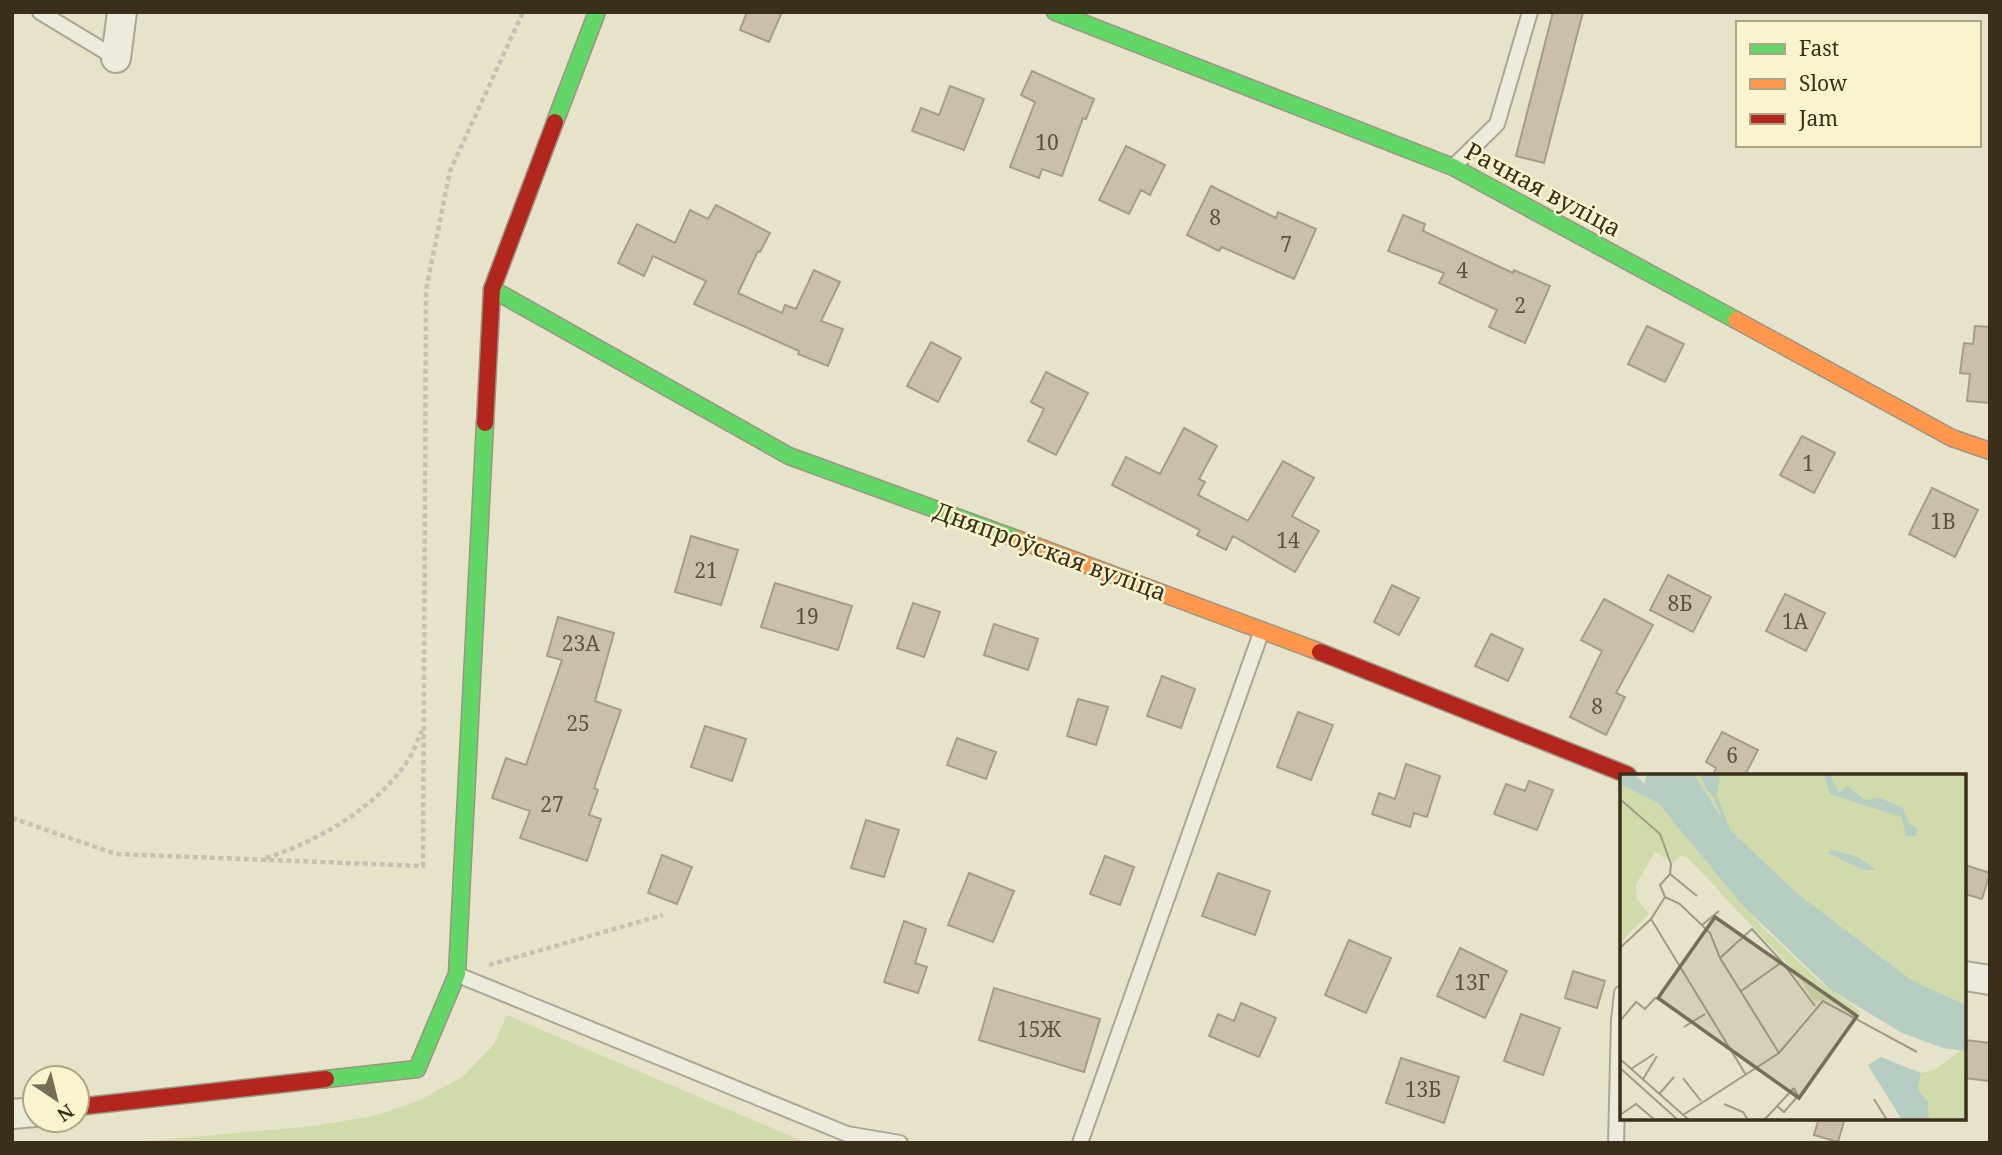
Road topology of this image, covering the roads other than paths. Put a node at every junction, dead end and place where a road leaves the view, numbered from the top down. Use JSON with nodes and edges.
{"nodes":[{"id":1,"x":40,"y":12,"type":"edge"},
{"id":2,"x":122,"y":12,"type":"edge"},
{"id":3,"x":597,"y":12,"type":"edge"},
{"id":4,"x":1055,"y":12,"type":"edge"},
{"id":5,"x":1530,"y":12,"type":"edge"},
{"id":6,"x":116,"y":58,"type":"joint"},
{"id":7,"x":1453,"y":167,"type":"junction"},
{"id":8,"x":492,"y":289,"type":"junction"},
{"id":9,"x":1990,"y":451,"type":"edge"},
{"id":10,"x":1262,"y":629,"type":"junction"},
{"id":11,"x":1625,"y":774,"type":"edge"},
{"id":12,"x":457,"y":974,"type":"junction"},
{"id":13,"x":1967,"y":976,"type":"edge"},
{"id":14,"x":1990,"y":980,"type":"edge"},
{"id":15,"x":1620,"y":1011,"type":"edge"},
{"id":16,"x":91,"y":1105,"type":"edge"},
{"id":17,"x":900,"y":1143,"type":"edge"},
{"id":18,"x":1080,"y":1143,"type":"edge"},
{"id":19,"x":1616,"y":1143,"type":"edge"}],
"edges":[{"from":1,"to":6,"type":"lane"},
{"from":2,"to":6,"type":"street"},
{"from":3,"to":8,"type":"street"},
{"from":4,"to":7,"type":"street","name":"Рачная вуліца"},
{"from":5,"to":7,"type":"lane"},
{"from":7,"to":9,"type":"street","name":"Рачная вуліца"},
{"from":8,"to":10,"type":"street","name":"Дняпроўская вуліца"},
{"from":8,"to":12,"type":"street"},
{"from":10,"to":11,"type":"street","name":"Дняпроўская вуліца"},
{"from":10,"to":18,"type":"lane"},
{"from":12,"to":16,"type":"street"},
{"from":12,"to":17,"type":"lane"},
{"from":13,"to":14,"type":"street"},
{"from":15,"to":19,"type":"lane"}]}
